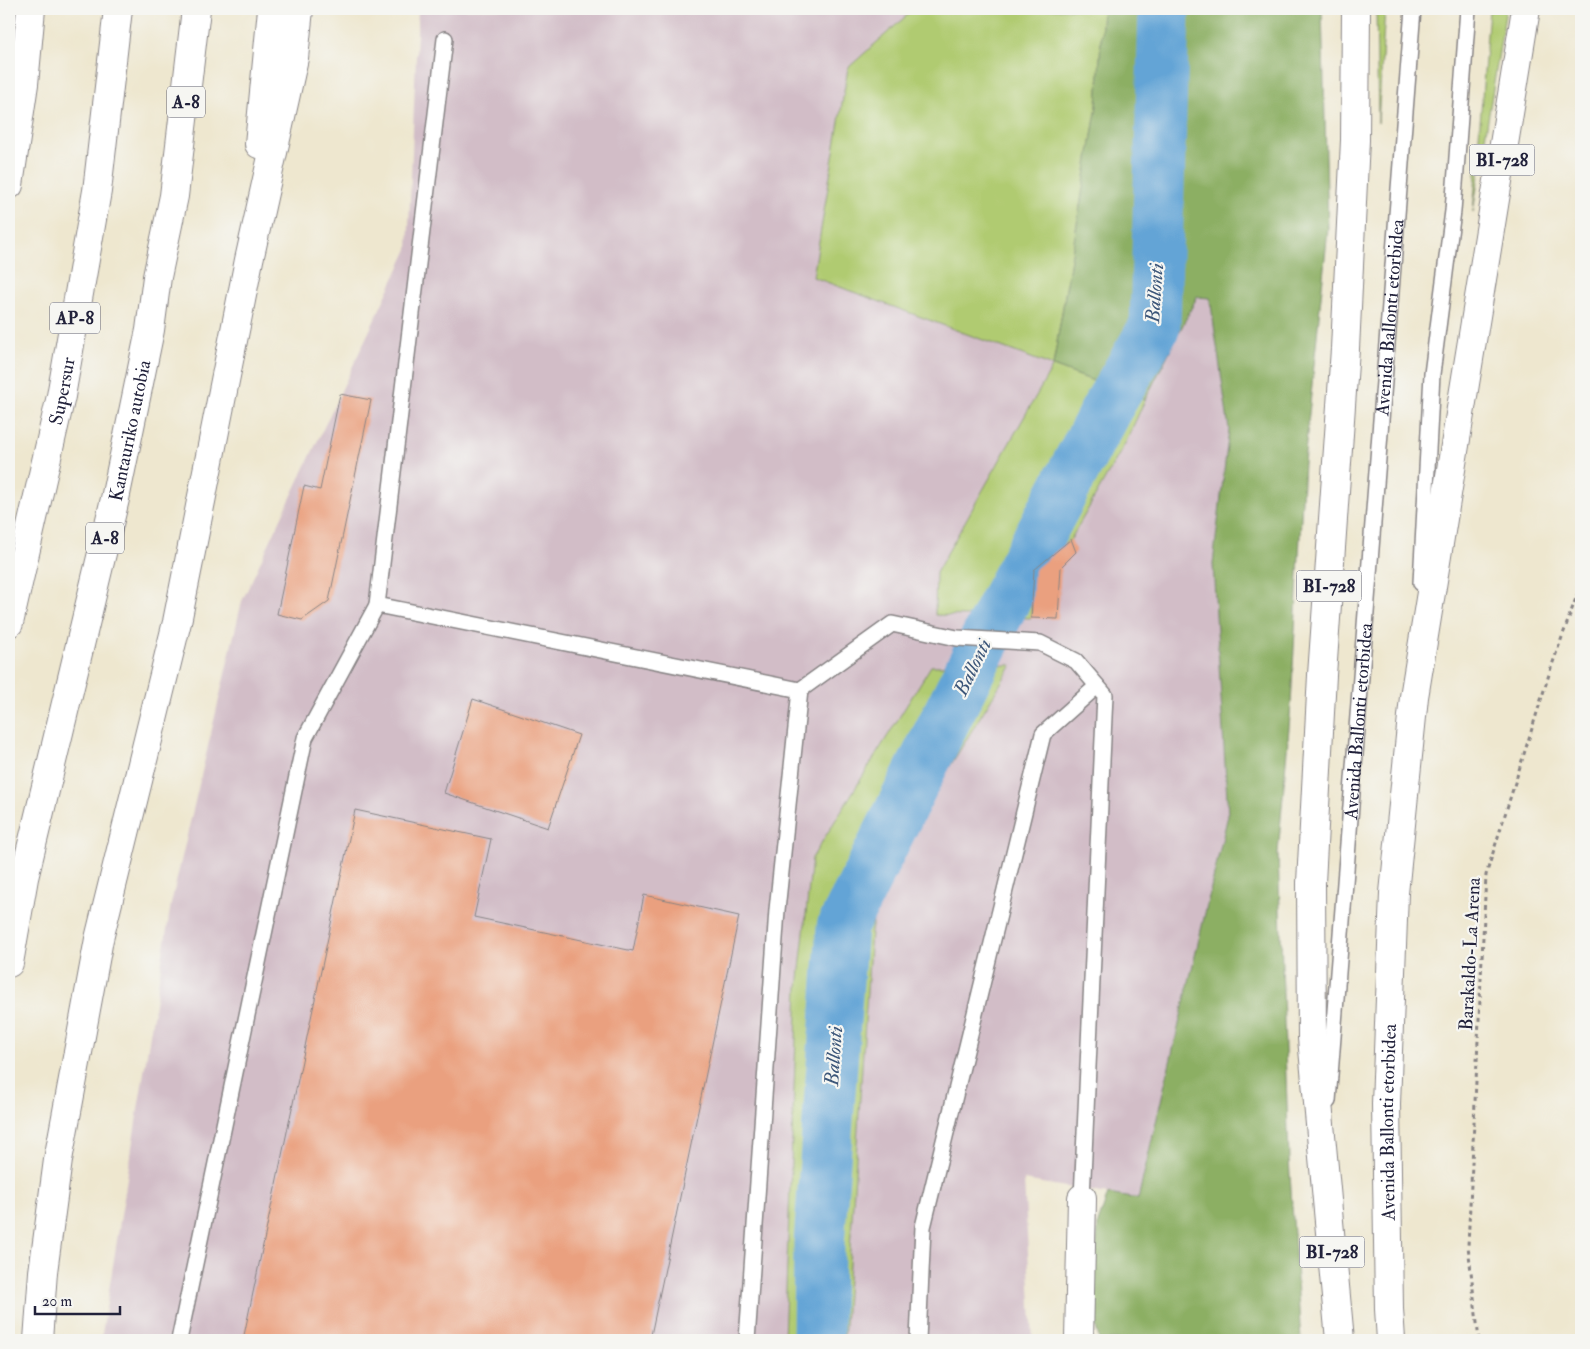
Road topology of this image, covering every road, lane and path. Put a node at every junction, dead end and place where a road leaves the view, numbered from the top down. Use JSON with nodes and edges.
{"nodes":[{"id":1,"x":31,"y":9,"type":"edge"},
{"id":2,"x":118,"y":9,"type":"edge"},
{"id":3,"x":196,"y":9,"type":"edge"},
{"id":4,"x":272,"y":9,"type":"edge"},
{"id":5,"x":299,"y":9,"type":"edge"},
{"id":6,"x":1356,"y":9,"type":"edge"},
{"id":7,"x":1414,"y":9,"type":"edge"},
{"id":8,"x":1468,"y":9,"type":"edge"},
{"id":9,"x":1526,"y":9,"type":"edge"},
{"id":10,"x":445,"y":39,"type":"dead end"},
{"id":11,"x":9,"y":185,"type":"edge"},
{"id":12,"x":248,"y":260,"type":"junction"},
{"id":13,"x":1581,"y":584,"type":"edge"},
{"id":14,"x":377,"y":604,"type":"junction"},
{"id":15,"x":9,"y":624,"type":"edge"},
{"id":16,"x":1098,"y":686,"type":"junction"},
{"id":17,"x":800,"y":690,"type":"junction"},
{"id":18,"x":1414,"y":697,"type":"junction"},
{"id":19,"x":9,"y":963,"type":"edge"},
{"id":20,"x":1323,"y":1164,"type":"junction"},
{"id":21,"x":1082,"y":1198,"type":"joint"},
{"id":22,"x":38,"y":1340,"type":"edge"},
{"id":23,"x":179,"y":1340,"type":"edge"},
{"id":24,"x":747,"y":1340,"type":"edge"},
{"id":25,"x":918,"y":1340,"type":"edge"},
{"id":26,"x":1079,"y":1340,"type":"edge"},
{"id":27,"x":1340,"y":1340,"type":"edge"},
{"id":28,"x":1392,"y":1340,"type":"edge"},
{"id":29,"x":1479,"y":1340,"type":"edge"}],
"edges":[{"from":1,"to":11,"type":"main road"},
{"from":2,"to":15,"type":"main road","name":"Supersur","number":"AP-8"},
{"from":3,"to":19,"type":"main road","name":"Kantauriko autobia","number":"A-8"},
{"from":4,"to":12,"type":"main road"},
{"from":5,"to":12,"type":"main road"},
{"from":6,"to":20,"type":"main road","name":"Avenida Ballonti etorbidea","number":"BI-728"},
{"from":7,"to":20,"type":"lane","name":"Avenida Ballonti etorbidea"},
{"from":8,"to":18,"type":"lane","name":"Avenida Ballonti etorbidea"},
{"from":9,"to":18,"type":"main road","name":"Avenida Ballonti etorbidea","number":"BI-728"},
{"from":10,"to":14,"type":"lane"},
{"from":12,"to":22,"type":"main road"},
{"from":13,"to":29,"type":"path","name":"Barakaldo-La Arena"},
{"from":14,"to":17,"type":"lane"},
{"from":14,"to":23,"type":"lane"},
{"from":16,"to":17,"type":"lane"},
{"from":16,"to":21,"type":"lane"},
{"from":16,"to":25,"type":"lane"},
{"from":17,"to":24,"type":"lane"},
{"from":18,"to":28,"type":"main road","name":"Avenida Ballonti etorbidea","number":"BI-728"},
{"from":20,"to":27,"type":"main road","name":"Avenida Ballonti etorbidea","number":"BI-728"},
{"from":21,"to":26,"type":"main road"}]}
